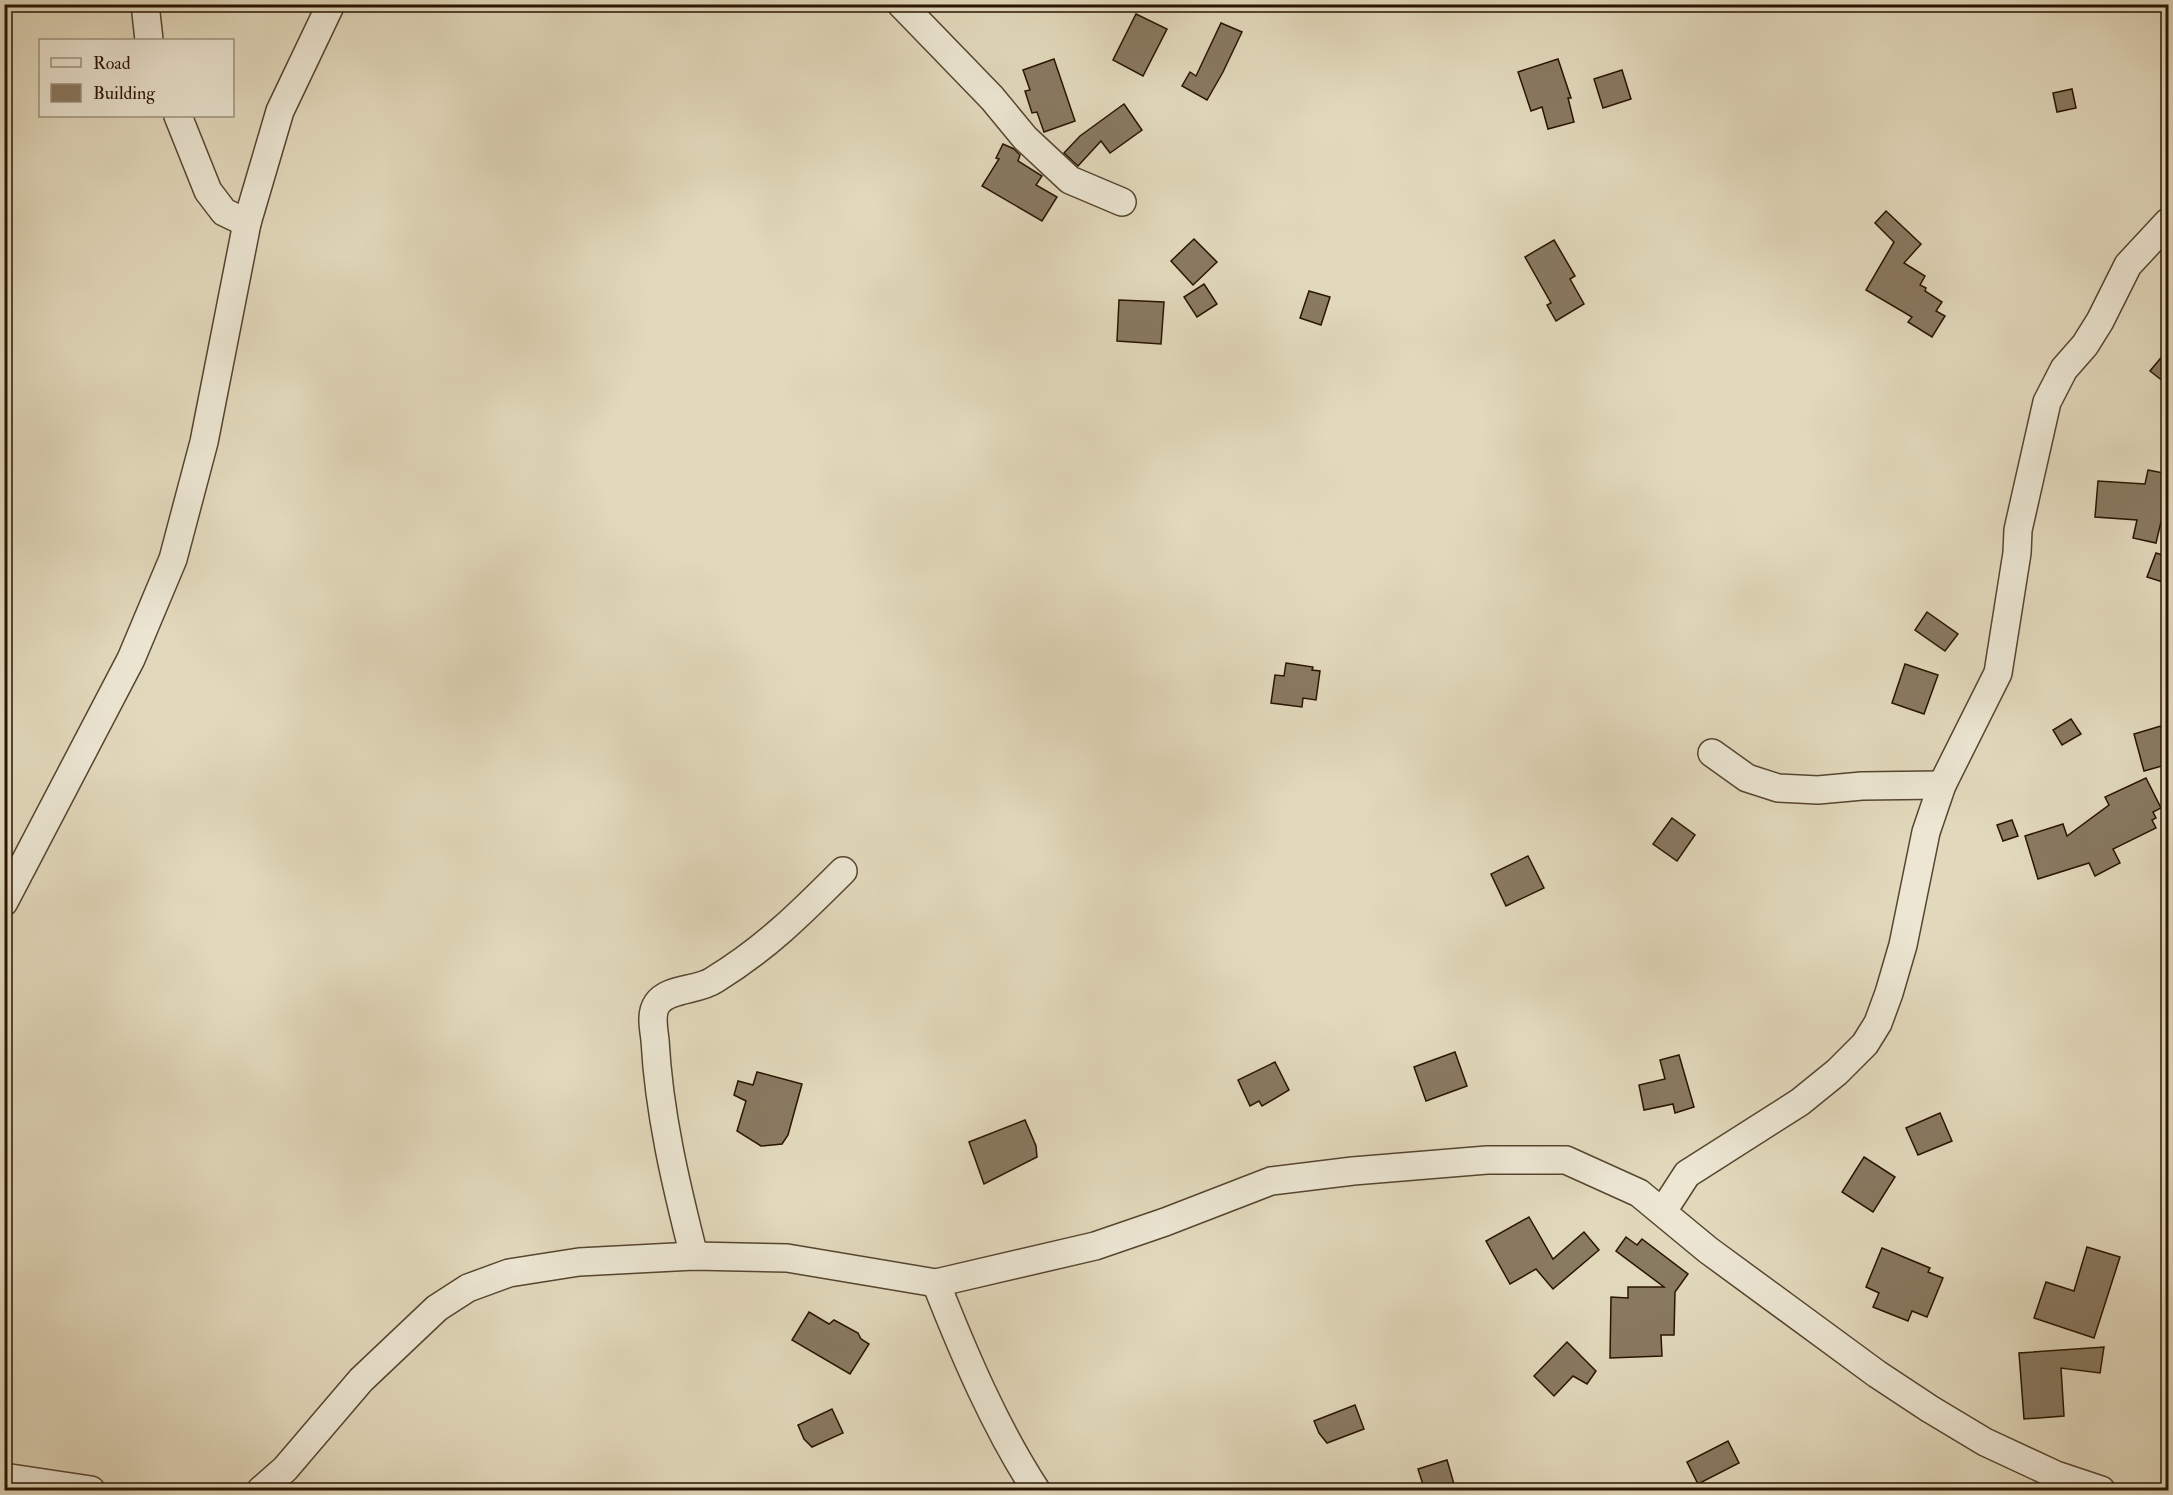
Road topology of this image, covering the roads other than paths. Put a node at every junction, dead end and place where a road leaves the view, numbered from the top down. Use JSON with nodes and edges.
{"nodes":[{"id":1,"x":145,"y":4,"type":"edge"},
{"id":2,"x":331,"y":4,"type":"edge"},
{"id":3,"x":901,"y":4,"type":"edge"},
{"id":4,"x":149,"y":39,"type":"edge"},
{"id":5,"x":178,"y":117,"type":"edge"},
{"id":6,"x":1122,"y":202,"type":"dead end"},
{"id":7,"x":2169,"y":222,"type":"edge"},
{"id":8,"x":247,"y":224,"type":"junction"},
{"id":9,"x":1712,"y":753,"type":"dead end"},
{"id":10,"x":1942,"y":785,"type":"junction"},
{"id":11,"x":843,"y":871,"type":"dead end"},
{"id":12,"x":4,"y":902,"type":"edge"},
{"id":13,"x":1663,"y":1211,"type":"junction"},
{"id":14,"x":694,"y":1256,"type":"junction"},
{"id":15,"x":936,"y":1283,"type":"junction"},
{"id":16,"x":4,"y":1477,"type":"edge"},
{"id":17,"x":91,"y":1491,"type":"edge"},
{"id":18,"x":261,"y":1491,"type":"edge"},
{"id":19,"x":1036,"y":1491,"type":"edge"},
{"id":20,"x":2101,"y":1491,"type":"edge"}],
"edges":[{"from":1,"to":4,"type":"street"},
{"from":2,"to":8,"type":"street"},
{"from":3,"to":6,"type":"street"},
{"from":5,"to":8,"type":"street"},
{"from":7,"to":10,"type":"street"},
{"from":8,"to":12,"type":"street"},
{"from":9,"to":10,"type":"street"},
{"from":10,"to":13,"type":"street"},
{"from":11,"to":14,"type":"street"},
{"from":13,"to":15,"type":"street"},
{"from":13,"to":20,"type":"street"},
{"from":14,"to":15,"type":"street"},
{"from":14,"to":18,"type":"street"},
{"from":15,"to":19,"type":"street"},
{"from":16,"to":17,"type":"street"}]}
